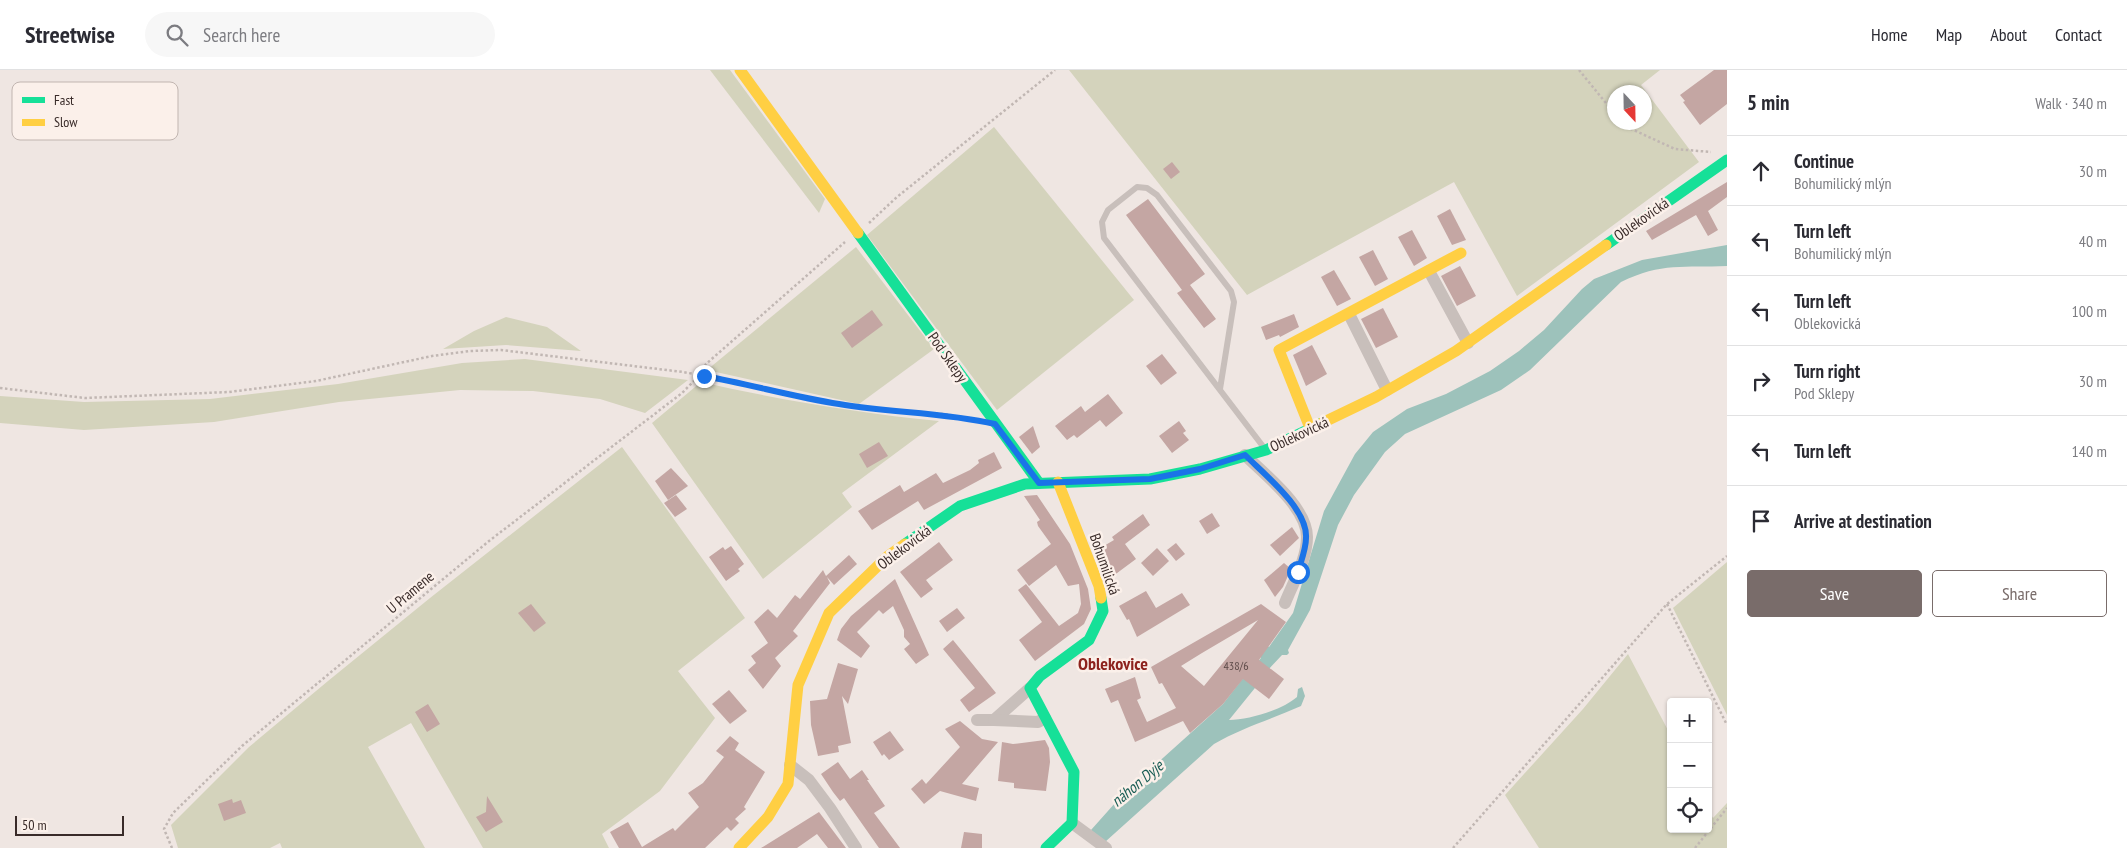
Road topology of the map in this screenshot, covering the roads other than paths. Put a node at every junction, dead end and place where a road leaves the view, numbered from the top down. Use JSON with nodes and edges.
{"nodes":[{"id":1,"x":740,"y":70,"type":"edge"},
{"id":2,"x":1723,"y":156,"type":"edge"},
{"id":3,"x":1461,"y":253,"type":"dead end"},
{"id":4,"x":1428,"y":271,"type":"junction"},
{"id":5,"x":1349,"y":314,"type":"junction"},
{"id":6,"x":1468,"y":343,"type":"junction"},
{"id":7,"x":1220,"y":389,"type":"junction"},
{"id":8,"x":1387,"y":390,"type":"junction"},
{"id":9,"x":1310,"y":428,"type":"junction"},
{"id":10,"x":1266,"y":450,"type":"junction"},
{"id":11,"x":1245,"y":455,"type":"junction"},
{"id":12,"x":1058,"y":482,"type":"junction"},
{"id":13,"x":1039,"y":483,"type":"junction"},
{"id":14,"x":1285,"y":602,"type":"dead end"},
{"id":15,"x":1030,"y":688,"type":"junction"},
{"id":16,"x":1046,"y":718,"type":"junction"},
{"id":17,"x":977,"y":720,"type":"dead end"},
{"id":18,"x":994,"y":720,"type":"junction"},
{"id":19,"x":790,"y":765,"type":"junction"},
{"id":20,"x":1072,"y":823,"type":"junction"},
{"id":21,"x":1105,"y":847,"type":"edge"},
{"id":22,"x":739,"y":848,"type":"edge"},
{"id":23,"x":856,"y":848,"type":"edge"},
{"id":24,"x":1046,"y":848,"type":"edge"}],
"edges":[{"from":1,"to":13,"type":"street","name":"Pod Sklepy"},
{"from":2,"to":6,"type":"street","name":"Oblekovická"},
{"from":3,"to":4,"type":"street"},
{"from":4,"to":5,"type":"street"},
{"from":4,"to":6,"type":"street"},
{"from":5,"to":8,"type":"street"},
{"from":5,"to":9,"type":"street"},
{"from":6,"to":8,"type":"street","name":"Oblekovická"},
{"from":7,"to":7,"type":"lane"},
{"from":7,"to":10,"type":"lane"},
{"from":8,"to":9,"type":"street","name":"Oblekovická"},
{"from":9,"to":10,"type":"street","name":"Oblekovická"},
{"from":10,"to":11,"type":"street","name":"Oblekovická"},
{"from":11,"to":12,"type":"street","name":"Oblekovická"},
{"from":11,"to":14,"type":"street"},
{"from":12,"to":13,"type":"street","name":"Oblekovická"},
{"from":12,"to":15,"type":"street","name":"Bohumilická"},
{"from":13,"to":19,"type":"street","name":"Oblekovická"},
{"from":15,"to":16,"type":"street"},
{"from":15,"to":18,"type":"street","name":"Bohumilická"},
{"from":16,"to":18,"type":"street"},
{"from":16,"to":20,"type":"street"},
{"from":17,"to":18,"type":"street"},
{"from":19,"to":22,"type":"street","name":"Oblekovická"},
{"from":19,"to":23,"type":"street"},
{"from":20,"to":21,"type":"street"},
{"from":20,"to":24,"type":"street"}]}
